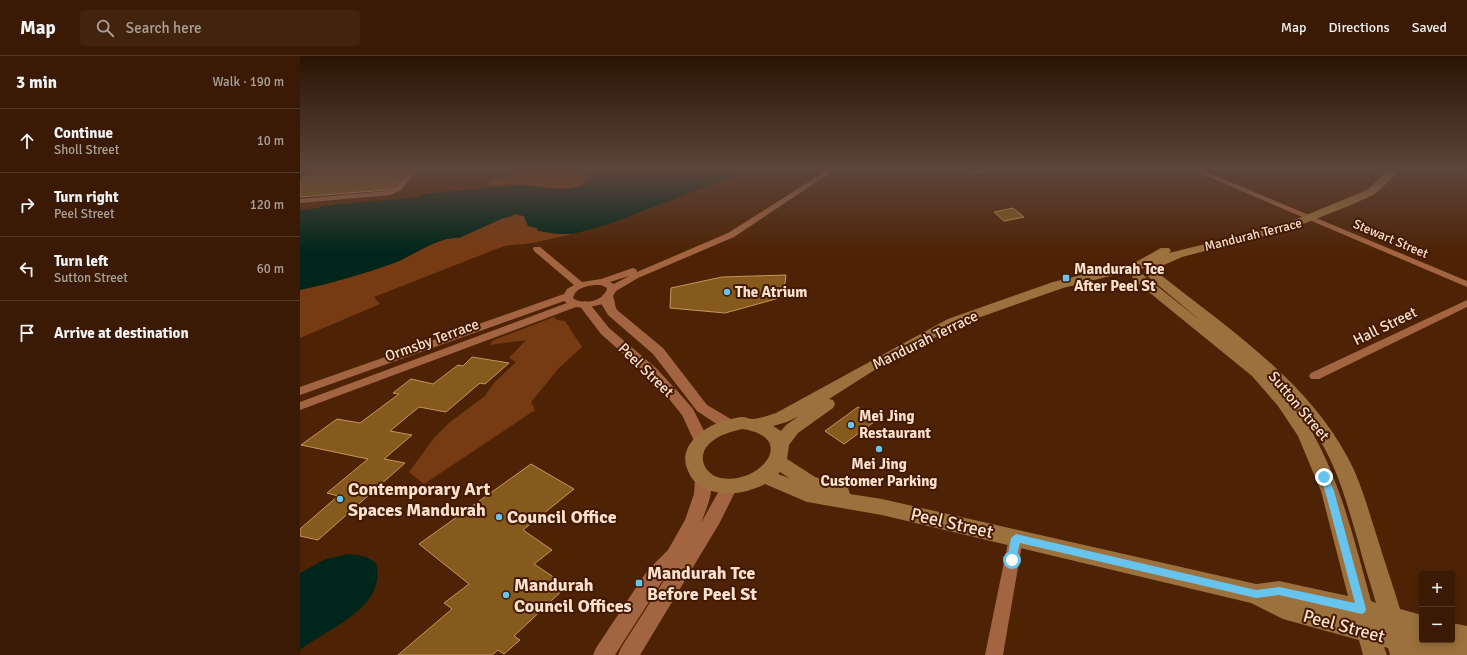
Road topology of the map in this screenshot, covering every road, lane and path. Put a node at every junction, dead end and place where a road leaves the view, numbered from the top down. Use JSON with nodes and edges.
{"nodes":[{"id":1,"x":349,"y":197,"type":"edge"},
{"id":2,"x":781,"y":197,"type":"edge"},
{"id":3,"x":790,"y":197,"type":"edge"},
{"id":4,"x":1260,"y":197,"type":"edge"},
{"id":5,"x":1347,"y":197,"type":"edge"},
{"id":6,"x":1358,"y":197,"type":"edge"},
{"id":7,"x":300,"y":201,"type":"edge"},
{"id":8,"x":310,"y":201,"type":"junction"},
{"id":9,"x":300,"y":205,"type":"edge"},
{"id":10,"x":1307,"y":217,"type":"junction"},
{"id":11,"x":537,"y":249,"type":"dead end"},
{"id":12,"x":1140,"y":272,"type":"junction"},
{"id":13,"x":602,"y":282,"type":"junction"},
{"id":14,"x":1467,"y":284,"type":"edge"},
{"id":15,"x":580,"y":285,"type":"junction"},
{"id":16,"x":610,"y":293,"type":"junction"},
{"id":17,"x":576,"y":301,"type":"junction"},
{"id":18,"x":1467,"y":303,"type":"edge"},
{"id":19,"x":1316,"y":376,"type":"dead end"},
{"id":20,"x":300,"y":391,"type":"edge"},
{"id":21,"x":300,"y":406,"type":"edge"},
{"id":22,"x":755,"y":424,"type":"junction"},
{"id":23,"x":729,"y":425,"type":"junction"},
{"id":24,"x":701,"y":441,"type":"junction"},
{"id":25,"x":778,"y":453,"type":"junction"},
{"id":26,"x":764,"y":475,"type":"junction"},
{"id":27,"x":702,"y":479,"type":"junction"},
{"id":28,"x":730,"y":486,"type":"junction"},
{"id":29,"x":1330,"y":491,"type":"junction"},
{"id":30,"x":1354,"y":496,"type":"junction"},
{"id":31,"x":882,"y":507,"type":"junction"},
{"id":32,"x":1016,"y":538,"type":"junction"},
{"id":33,"x":1256,"y":594,"type":"junction"},
{"id":34,"x":1362,"y":609,"type":"junction"},
{"id":35,"x":1392,"y":618,"type":"junction"},
{"id":36,"x":1419,"y":625,"type":"edge"},
{"id":37,"x":1368,"y":632,"type":"junction"},
{"id":38,"x":1455,"y":635,"type":"edge"},
{"id":39,"x":1467,"y":637,"type":"edge"},
{"id":40,"x":1400,"y":648,"type":"edge"},
{"id":41,"x":603,"y":655,"type":"edge"},
{"id":42,"x":628,"y":655,"type":"edge"},
{"id":43,"x":994,"y":655,"type":"edge"},
{"id":44,"x":1375,"y":655,"type":"edge"},
{"id":45,"x":1458,"y":655,"type":"edge"}],
"edges":[{"from":1,"to":8,"type":"street"},
{"from":2,"to":13,"type":"street"},
{"from":3,"to":16,"type":"street"},
{"from":4,"to":10,"type":"street","name":"Stewart Street"},
{"from":5,"to":10,"type":"main road","name":"Mandurah Terrace"},
{"from":6,"to":10,"type":"main road","name":"Mandurah Terrace"},
{"from":7,"to":8,"type":"street"},
{"from":8,"to":9,"type":"street"},
{"from":10,"to":12,"type":"main road","name":"Mandurah Terrace"},
{"from":10,"to":14,"type":"street","name":"Stewart Street"},
{"from":11,"to":15,"type":"street"},
{"from":12,"to":22,"type":"main road","name":"Mandurah Terrace"},
{"from":12,"to":25,"type":"main road","name":"Mandurah Terrace"},
{"from":12,"to":29,"type":"main road","name":"Sutton Street"},
{"from":12,"to":30,"type":"main road","name":"Sutton Street"},
{"from":13,"to":15,"type":"street"},
{"from":13,"to":16,"type":"street"},
{"from":15,"to":17,"type":"street"},
{"from":16,"to":17,"type":"street"},
{"from":16,"to":23,"type":"street","name":"Peel Street"},
{"from":17,"to":20,"type":"street","name":"Ormsby Terrace"},
{"from":17,"to":21,"type":"street","name":"Ormsby Terrace"},
{"from":17,"to":24,"type":"street","name":"Peel Street"},
{"from":18,"to":19,"type":"street","name":"Hall Street"},
{"from":22,"to":23,"type":"main road"},
{"from":22,"to":25,"type":"main road"},
{"from":23,"to":24,"type":"main road"},
{"from":24,"to":27,"type":"main road"},
{"from":25,"to":26,"type":"main road"},
{"from":25,"to":31,"type":"main road","name":"Peel Street"},
{"from":26,"to":28,"type":"main road"},
{"from":26,"to":31,"type":"main road","name":"Peel Street"},
{"from":27,"to":28,"type":"main road"},
{"from":27,"to":41,"type":"street"},
{"from":28,"to":42,"type":"street"},
{"from":29,"to":30,"type":"main road"},
{"from":29,"to":34,"type":"main road","name":"Sutton Street"},
{"from":30,"to":35,"type":"main road","name":"Sutton Street"},
{"from":31,"to":32,"type":"main road","name":"Peel Street"},
{"from":32,"to":33,"type":"main road","name":"Peel Street"},
{"from":32,"to":43,"type":"street"},
{"from":33,"to":34,"type":"main road","name":"Peel Street"},
{"from":33,"to":37,"type":"main road","name":"Peel Street"},
{"from":34,"to":35,"type":"main road","name":"Peel Street"},
{"from":34,"to":37,"type":"main road","name":"Sutton Street"},
{"from":35,"to":36,"type":"main road","name":"Peel Street"},
{"from":35,"to":40,"type":"main road","name":"Sutton Street"},
{"from":37,"to":40,"type":"main road","name":"Peel Street"},
{"from":37,"to":44,"type":"main road","name":"Sutton Street"},
{"from":38,"to":39,"type":"main road"},
{"from":40,"to":45,"type":"main road","name":"Peel Street"}]}
